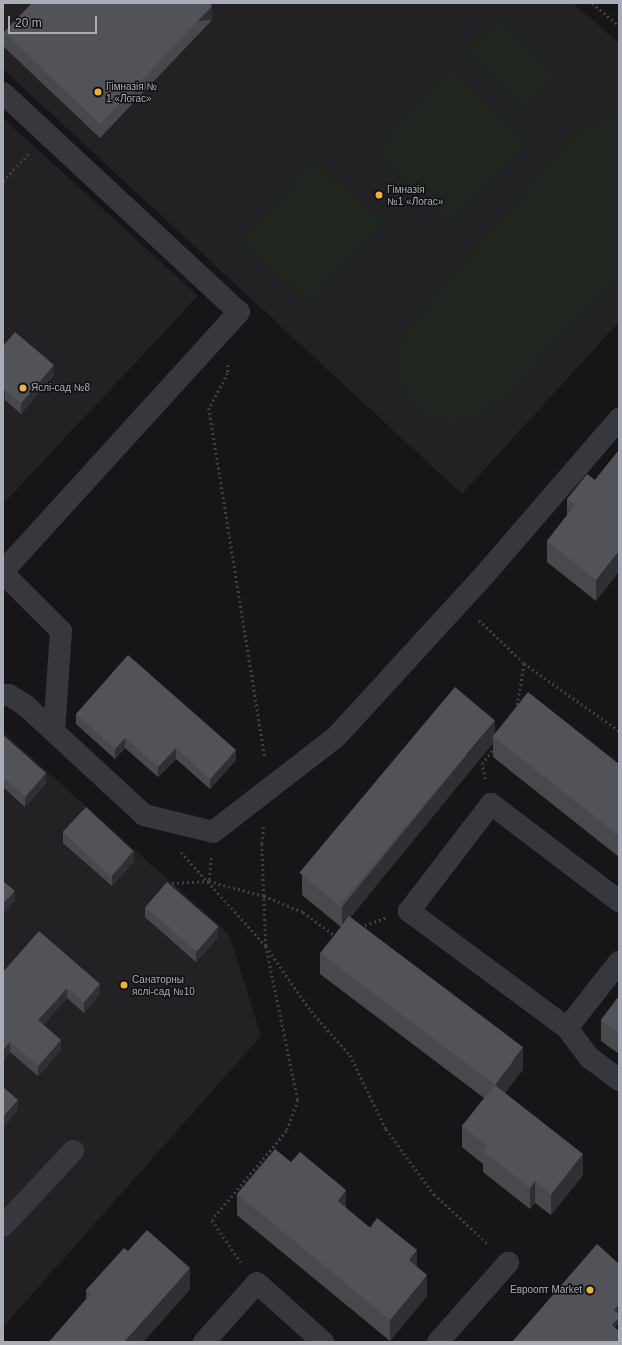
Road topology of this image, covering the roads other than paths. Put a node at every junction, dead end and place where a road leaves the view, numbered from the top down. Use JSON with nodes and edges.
{"nodes":[{"id":1,"x":3,"y":92,"type":"edge"},
{"id":2,"x":619,"y":419,"type":"edge"},
{"id":3,"x":3,"y":572,"type":"edge"},
{"id":4,"x":3,"y":694,"type":"edge"},
{"id":5,"x":54,"y":731,"type":"junction"},
{"id":6,"x":619,"y":901,"type":"edge"},
{"id":7,"x":619,"y":962,"type":"edge"},
{"id":8,"x":567,"y":1028,"type":"junction"},
{"id":9,"x":619,"y":1080,"type":"edge"},
{"id":10,"x":74,"y":1151,"type":"dead end"},
{"id":11,"x":3,"y":1226,"type":"edge"},
{"id":12,"x":508,"y":1263,"type":"road end"},
{"id":13,"x":204,"y":1342,"type":"edge"},
{"id":14,"x":323,"y":1342,"type":"edge"},
{"id":15,"x":438,"y":1342,"type":"edge"}],
"edges":[{"from":1,"to":3,"type":"lane"},
{"from":2,"to":5,"type":"lane"},
{"from":3,"to":5,"type":"lane"},
{"from":4,"to":5,"type":"lane"},
{"from":6,"to":8,"type":"lane"},
{"from":7,"to":8,"type":"lane"},
{"from":8,"to":9,"type":"lane"},
{"from":10,"to":11,"type":"lane"},
{"from":12,"to":15,"type":"lane"},
{"from":13,"to":14,"type":"lane"}]}
